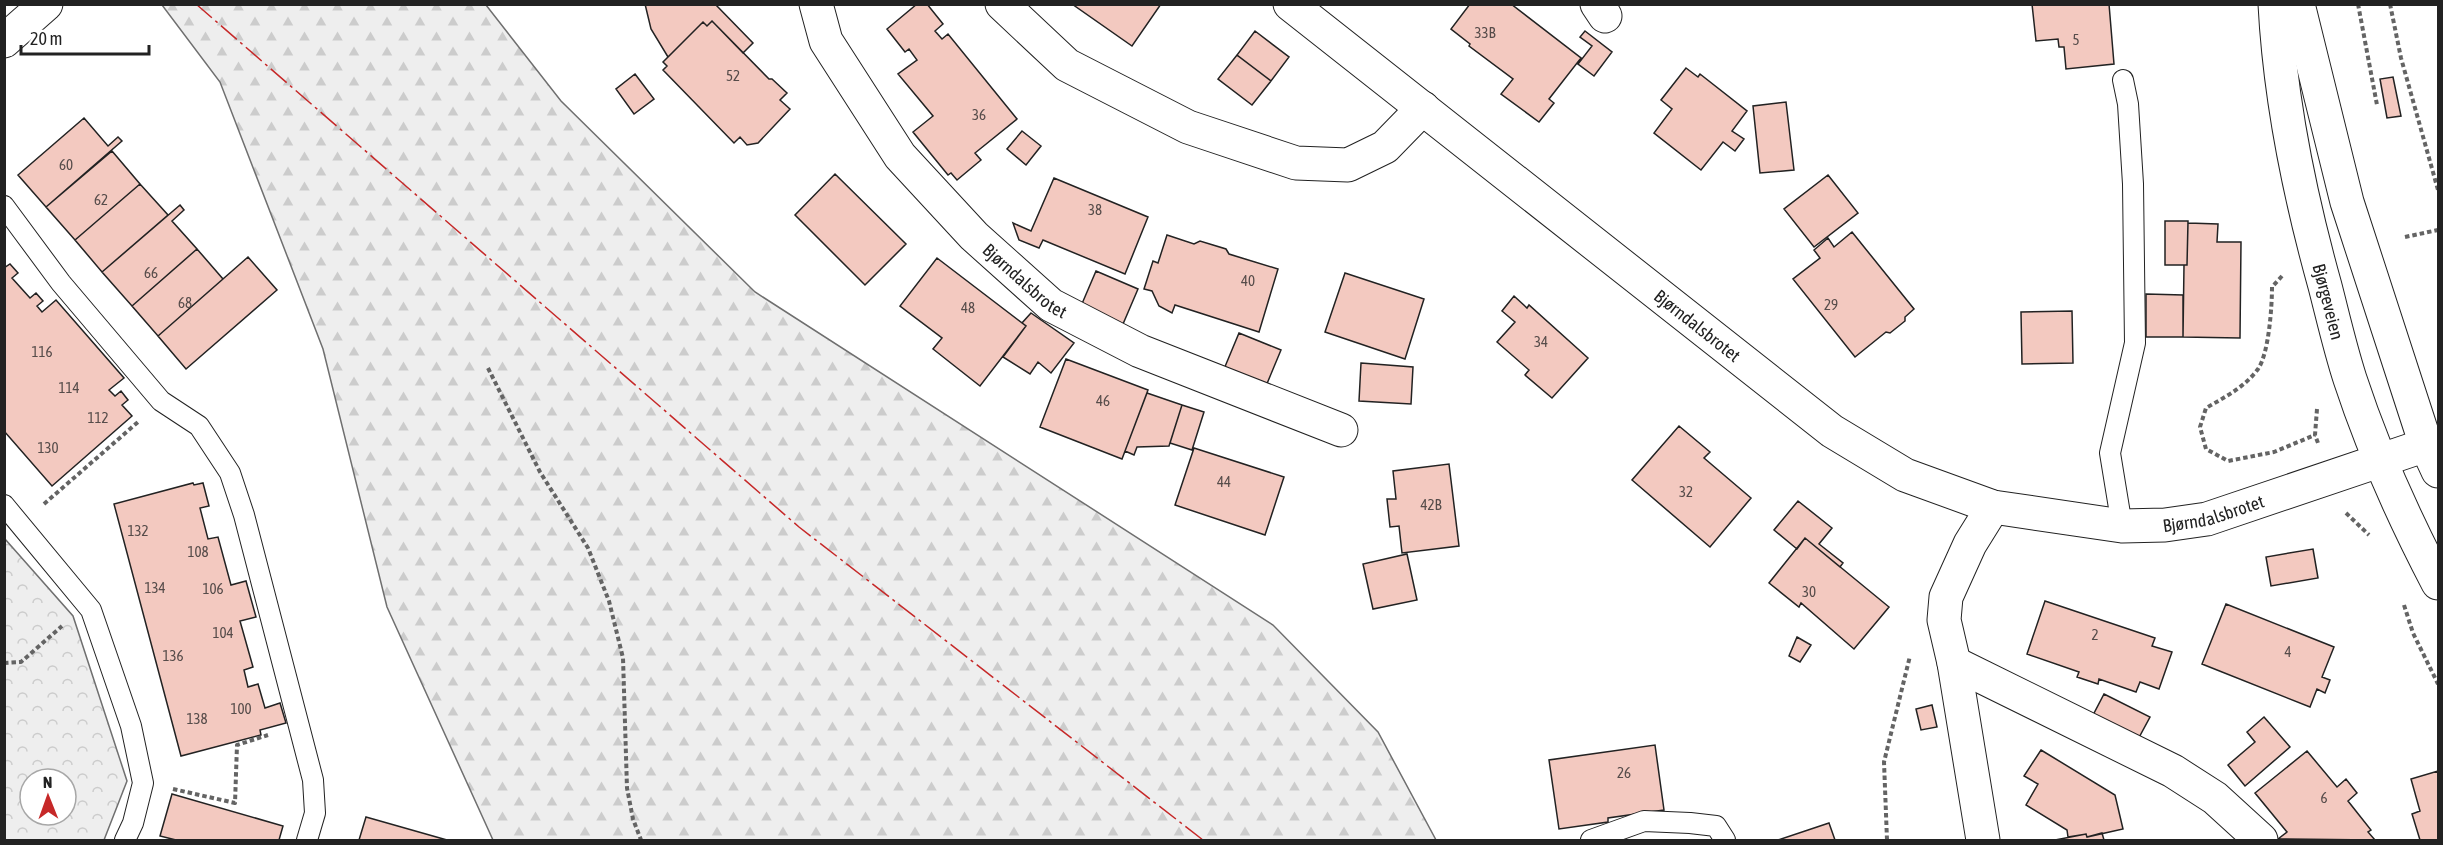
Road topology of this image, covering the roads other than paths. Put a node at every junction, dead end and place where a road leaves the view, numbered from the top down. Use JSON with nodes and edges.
{"nodes":[{"id":1,"x":46,"y":4,"type":"edge"},
{"id":2,"x":816,"y":4,"type":"edge"},
{"id":3,"x":1002,"y":4,"type":"edge"},
{"id":4,"x":1290,"y":4,"type":"edge"},
{"id":5,"x":2275,"y":4,"type":"edge"},
{"id":6,"x":2298,"y":4,"type":"edge"},
{"id":7,"x":4,"y":41,"type":"edge"},
{"id":8,"x":2123,"y":80,"type":"dead end"},
{"id":9,"x":1423,"y":108,"type":"junction"},
{"id":10,"x":4,"y":206,"type":"edge"},
{"id":11,"x":1341,"y":430,"type":"dead end"},
{"id":12,"x":2432,"y":458,"type":"edge"},
{"id":13,"x":2380,"y":461,"type":"junction"},
{"id":14,"x":4,"y":506,"type":"edge"},
{"id":15,"x":1993,"y":507,"type":"junction"},
{"id":16,"x":2122,"y":526,"type":"junction"},
{"id":17,"x":2439,"y":583,"type":"edge"},
{"id":18,"x":1954,"y":663,"type":"junction"},
{"id":19,"x":125,"y":840,"type":"edge"},
{"id":20,"x":307,"y":840,"type":"edge"},
{"id":21,"x":1591,"y":840,"type":"edge"},
{"id":22,"x":1725,"y":840,"type":"edge"},
{"id":23,"x":1983,"y":840,"type":"edge"},
{"id":24,"x":2262,"y":840,"type":"edge"}],
"edges":[{"from":1,"to":7,"type":"street"},
{"from":2,"to":11,"type":"street","name":"Bjørndalsbrotet"},
{"from":3,"to":9,"type":"street"},
{"from":4,"to":9,"type":"street","name":"Bjørndalsbrotet"},
{"from":5,"to":13,"type":"street","name":"Bjørgeveien"},
{"from":6,"to":12,"type":"street"},
{"from":8,"to":16,"type":"lane"},
{"from":9,"to":15,"type":"street","name":"Bjørndalsbrotet"},
{"from":10,"to":20,"type":"lane"},
{"from":12,"to":13,"type":"street","name":"Bjørndalsbrotet"},
{"from":13,"to":16,"type":"street","name":"Bjørndalsbrotet"},
{"from":13,"to":17,"type":"street","name":"Bjørgeveien"},
{"from":14,"to":19,"type":"lane"},
{"from":15,"to":16,"type":"street","name":"Bjørndalsbrotet"},
{"from":15,"to":18,"type":"street"},
{"from":18,"to":23,"type":"street"},
{"from":18,"to":24,"type":"street"},
{"from":21,"to":22,"type":"lane"}]}
